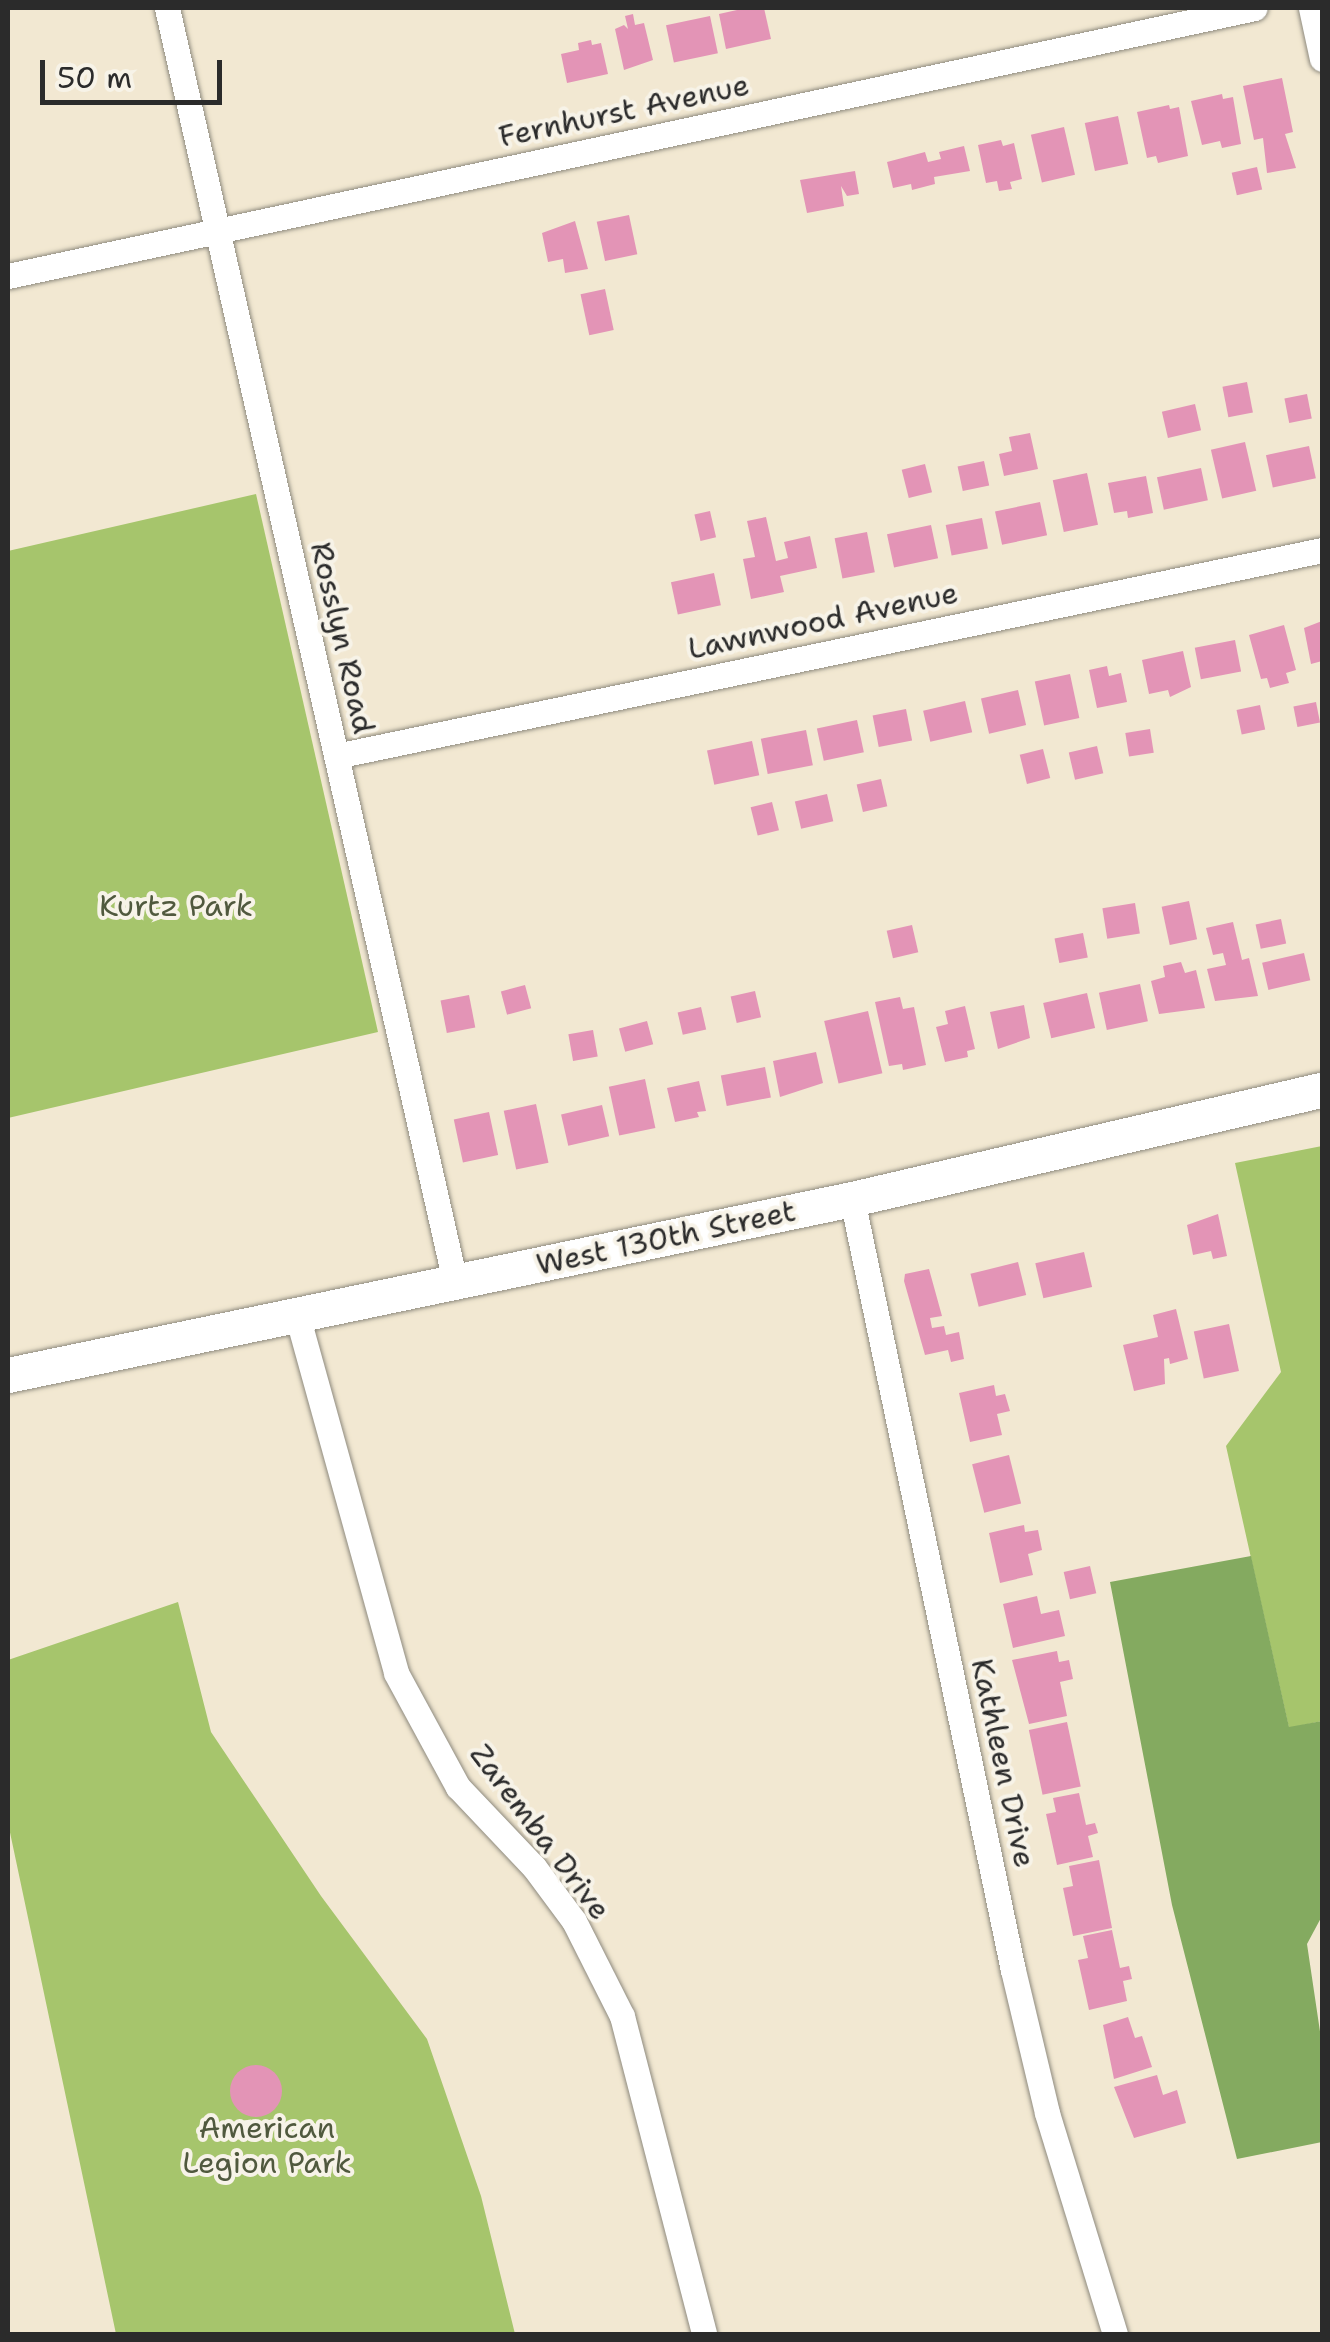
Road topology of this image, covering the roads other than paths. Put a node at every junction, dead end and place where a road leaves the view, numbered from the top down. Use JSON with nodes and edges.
{"nodes":[{"id":1,"x":168,"y":8,"type":"edge"},
{"id":2,"x":1255,"y":8,"type":"edge"},
{"id":3,"x":1312,"y":8,"type":"edge"},
{"id":4,"x":1322,"y":59,"type":"edge"},
{"id":5,"x":215,"y":232,"type":"junction"},
{"id":6,"x":8,"y":276,"type":"edge"},
{"id":7,"x":1322,"y":550,"type":"edge"},
{"id":8,"x":336,"y":756,"type":"junction"},
{"id":9,"x":1322,"y":1090,"type":"edge"},
{"id":10,"x":852,"y":1199,"type":"junction"},
{"id":11,"x":455,"y":1282,"type":"junction"},
{"id":12,"x":297,"y":1315,"type":"junction"},
{"id":13,"x":8,"y":1375,"type":"edge"},
{"id":14,"x":704,"y":2334,"type":"edge"},
{"id":15,"x":1115,"y":2334,"type":"edge"}],
"edges":[{"from":1,"to":5,"type":"street","name":"Rosslyn Road"},
{"from":2,"to":5,"type":"street","name":"Fernhurst Avenue"},
{"from":3,"to":4,"type":"street"},
{"from":5,"to":6,"type":"street","name":"Fernhurst Avenue"},
{"from":5,"to":8,"type":"street","name":"Rosslyn Road"},
{"from":7,"to":8,"type":"street","name":"Lawnwood Avenue"},
{"from":8,"to":11,"type":"street","name":"Rosslyn Road"},
{"from":9,"to":10,"type":"main road","name":"West 130th Street"},
{"from":10,"to":11,"type":"main road","name":"West 130th Street"},
{"from":10,"to":15,"type":"street","name":"Kathleen Drive"},
{"from":11,"to":12,"type":"main road","name":"West 130th Street"},
{"from":12,"to":13,"type":"main road","name":"West 130th Street"},
{"from":12,"to":14,"type":"street","name":"Zaremba Drive"}]}
